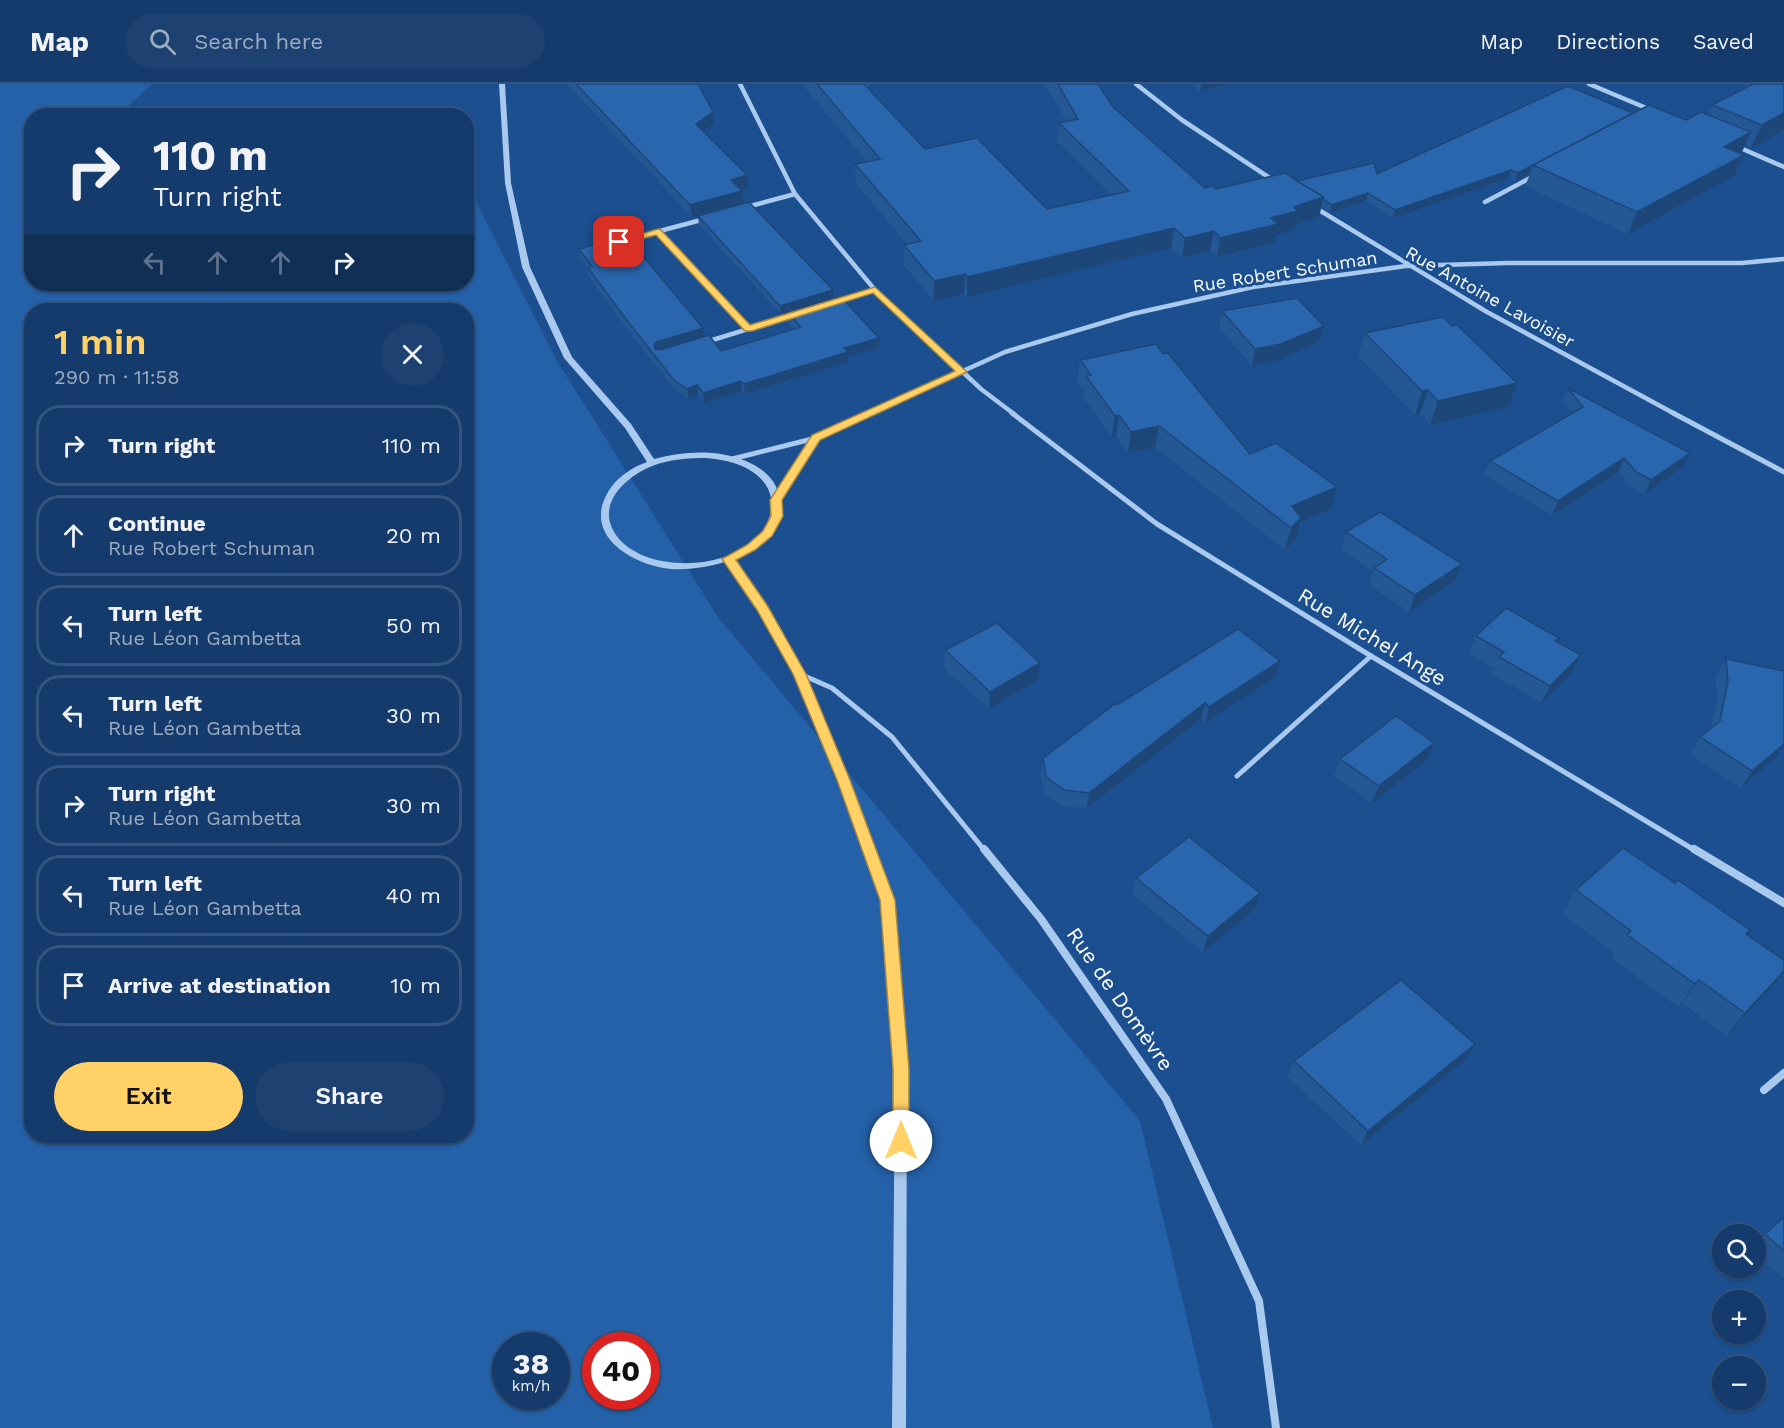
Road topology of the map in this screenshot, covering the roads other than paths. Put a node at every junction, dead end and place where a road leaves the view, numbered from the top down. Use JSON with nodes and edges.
{"nodes":[{"id":1,"x":502,"y":84,"type":"edge"},
{"id":2,"x":740,"y":84,"type":"edge"},
{"id":3,"x":1136,"y":84,"type":"edge"},
{"id":4,"x":1589,"y":84,"type":"edge"},
{"id":5,"x":1647,"y":118,"type":"edge"},
{"id":6,"x":1731,"y":144,"type":"edge"},
{"id":7,"x":1784,"y":167,"type":"edge"},
{"id":8,"x":1535,"y":176,"type":"edge"},
{"id":9,"x":1280,"y":185,"type":"edge"},
{"id":10,"x":795,"y":194,"type":"junction"},
{"id":11,"x":1485,"y":202,"type":"dead end"},
{"id":12,"x":1309,"y":204,"type":"edge"},
{"id":13,"x":738,"y":210,"type":"edge"},
{"id":14,"x":715,"y":216,"type":"edge"},
{"id":15,"x":658,"y":232,"type":"junction"},
{"id":16,"x":619,"y":242,"type":"edge"},
{"id":17,"x":1784,"y":259,"type":"edge"},
{"id":18,"x":1406,"y":266,"type":"junction"},
{"id":19,"x":875,"y":290,"type":"junction"},
{"id":20,"x":833,"y":303,"type":"edge"},
{"id":21,"x":801,"y":313,"type":"edge"},
{"id":22,"x":748,"y":329,"type":"junction"},
{"id":23,"x":704,"y":342,"type":"edge"},
{"id":24,"x":962,"y":372,"type":"junction"},
{"id":25,"x":816,"y":438,"type":"junction"},
{"id":26,"x":732,"y":459,"type":"junction"},
{"id":27,"x":652,"y":462,"type":"junction"},
{"id":28,"x":1784,"y":472,"type":"edge"},
{"id":29,"x":776,"y":500,"type":"junction"},
{"id":30,"x":728,"y":559,"type":"junction"},
{"id":31,"x":1371,"y":656,"type":"junction"},
{"id":32,"x":799,"y":674,"type":"junction"},
{"id":33,"x":1237,"y":776,"type":"dead end"},
{"id":34,"x":1784,"y":903,"type":"edge"},
{"id":35,"x":1784,"y":1073,"type":"edge"},
{"id":36,"x":1764,"y":1090,"type":"dead end"},
{"id":37,"x":899,"y":1428,"type":"edge"},
{"id":38,"x":1276,"y":1428,"type":"edge"}],
"edges":[{"from":1,"to":27,"type":"street"},
{"from":2,"to":10,"type":"street","name":"Rue Michel Ange"},
{"from":3,"to":9,"type":"street"},
{"from":4,"to":5,"type":"street"},
{"from":6,"to":7,"type":"street"},
{"from":8,"to":11,"type":"street"},
{"from":10,"to":13,"type":"street"},
{"from":10,"to":19,"type":"street","name":"Rue Michel Ange"},
{"from":12,"to":18,"type":"street","name":"Rue Antoine Lavoisier"},
{"from":14,"to":15,"type":"street"},
{"from":15,"to":16,"type":"street"},
{"from":15,"to":22,"type":"street"},
{"from":17,"to":18,"type":"street","name":"Rue Robert Schuman"},
{"from":18,"to":24,"type":"street","name":"Rue Robert Schuman"},
{"from":18,"to":28,"type":"street","name":"Rue Antoine Lavoisier"},
{"from":19,"to":20,"type":"street"},
{"from":19,"to":24,"type":"street","name":"Rue Michel Ange"},
{"from":21,"to":22,"type":"street"},
{"from":22,"to":23,"type":"street"},
{"from":24,"to":25,"type":"street","name":"Rue Robert Schuman"},
{"from":24,"to":31,"type":"street","name":"Rue Michel Ange"},
{"from":25,"to":26,"type":"street","name":"Rue Robert Schuman"},
{"from":25,"to":29,"type":"street"},
{"from":26,"to":27,"type":"street"},
{"from":26,"to":29,"type":"street"},
{"from":27,"to":30,"type":"street"},
{"from":29,"to":30,"type":"street"},
{"from":30,"to":32,"type":"street"},
{"from":31,"to":33,"type":"street"},
{"from":31,"to":34,"type":"street","name":"Rue Michel Ange"},
{"from":32,"to":37,"type":"street"},
{"from":32,"to":38,"type":"street","name":"Rue de Domèvre"},
{"from":35,"to":36,"type":"street"}]}
